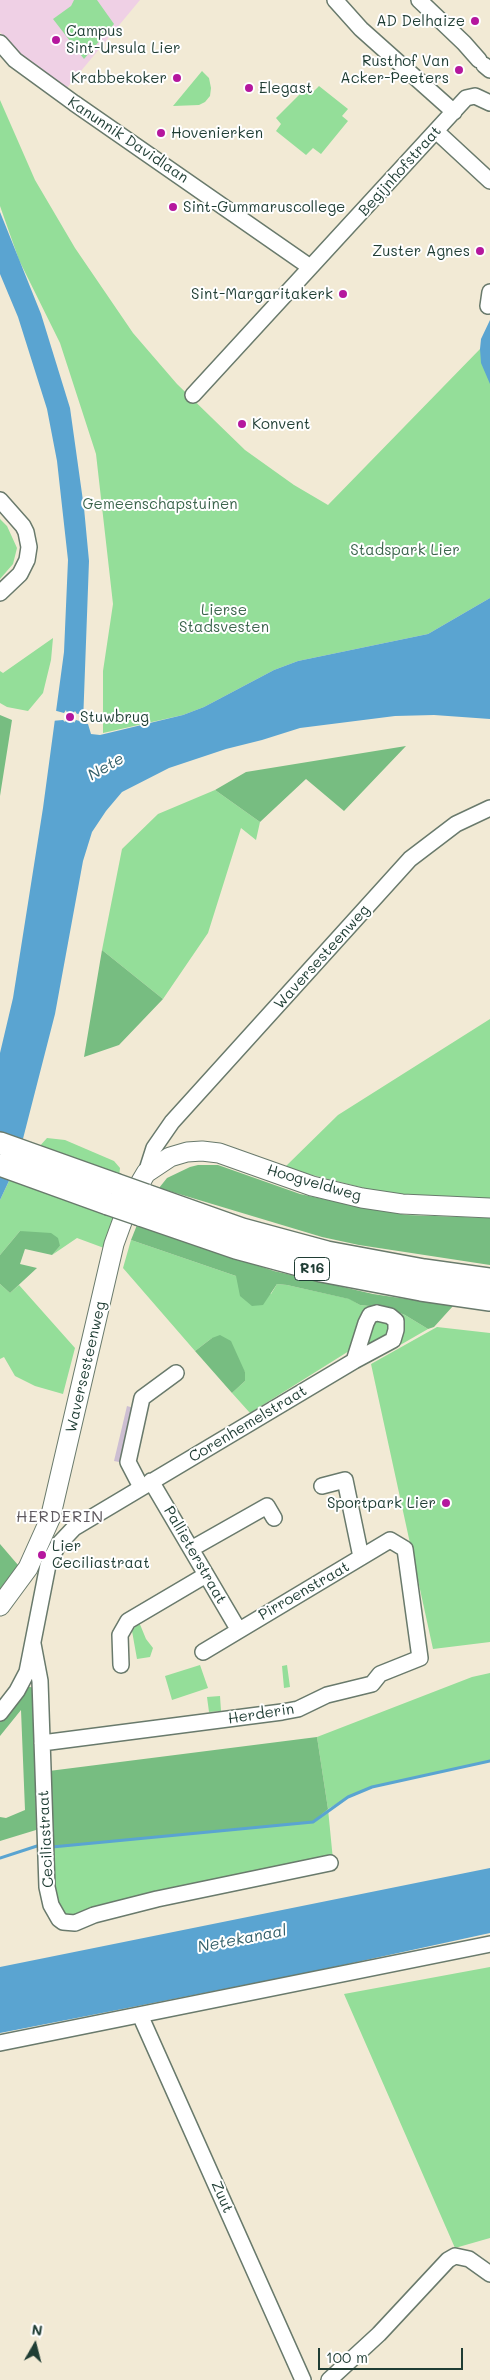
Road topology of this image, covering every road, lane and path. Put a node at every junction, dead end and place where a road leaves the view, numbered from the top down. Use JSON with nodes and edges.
{"nodes":[{"id":1,"x":336,"y":0,"type":"edge"},
{"id":2,"x":419,"y":0,"type":"edge"},
{"id":3,"x":0,"y":43,"type":"edge"},
{"id":4,"x":484,"y":65,"type":"edge"},
{"id":5,"x":490,"y":103,"type":"edge"},
{"id":6,"x":454,"y":112,"type":"junction"},
{"id":7,"x":436,"y":131,"type":"junction"},
{"id":8,"x":490,"y":181,"type":"edge"},
{"id":9,"x":310,"y":267,"type":"junction"},
{"id":10,"x":193,"y":396,"type":"dead end"},
{"id":11,"x":0,"y":500,"type":"edge"},
{"id":12,"x":0,"y":593,"type":"edge"},
{"id":13,"x":490,"y":808,"type":"edge"},
{"id":14,"x":169,"y":1126,"type":"junction"},
{"id":15,"x":0,"y":1143,"type":"edge"},
{"id":16,"x":178,"y":1155,"type":"junction"},
{"id":17,"x":0,"y":1165,"type":"edge"},
{"id":18,"x":30,"y":1165,"type":"junction"},
{"id":19,"x":146,"y":1173,"type":"junction"},
{"id":20,"x":143,"y":1205,"type":"junction"},
{"id":21,"x":490,"y":1208,"type":"edge"},
{"id":22,"x":490,"y":1279,"type":"edge"},
{"id":23,"x":490,"y":1300,"type":"edge"},
{"id":24,"x":354,"y":1361,"type":"dead end"},
{"id":25,"x":176,"y":1373,"type":"dead end"},
{"id":26,"x":146,"y":1484,"type":"junction"},
{"id":27,"x":322,"y":1486,"type":"dead end"},
{"id":28,"x":274,"y":1518,"type":"dead end"},
{"id":29,"x":50,"y":1519,"type":"junction"},
{"id":30,"x":74,"y":1528,"type":"junction"},
{"id":31,"x":191,"y":1549,"type":"junction"},
{"id":32,"x":405,"y":1549,"type":"joint"},
{"id":33,"x":360,"y":1557,"type":"junction"},
{"id":34,"x":206,"y":1574,"type":"junction"},
{"id":35,"x":40,"y":1597,"type":"joint"},
{"id":36,"x":0,"y":1606,"type":"edge"},
{"id":37,"x":238,"y":1629,"type":"junction"},
{"id":38,"x":33,"y":1644,"type":"junction"},
{"id":39,"x":203,"y":1652,"type":"dead end"},
{"id":40,"x":121,"y":1665,"type":"dead end"},
{"id":41,"x":0,"y":1713,"type":"edge"},
{"id":42,"x":42,"y":1743,"type":"junction"},
{"id":43,"x":330,"y":1863,"type":"dead end"},
{"id":44,"x":490,"y":1944,"type":"edge"},
{"id":45,"x":140,"y":2015,"type":"junction"},
{"id":46,"x":0,"y":2043,"type":"edge"},
{"id":47,"x":490,"y":2274,"type":"edge"},
{"id":48,"x":303,"y":2380,"type":"edge"},
{"id":49,"x":330,"y":2380,"type":"edge"}],
"edges":[{"from":1,"to":6,"type":"street"},
{"from":2,"to":4,"type":"street"},
{"from":3,"to":9,"type":"street","name":"Kanunnik Davidlaan"},
{"from":5,"to":6,"type":"street","name":"Begijnhofstraat"},
{"from":6,"to":7,"type":"street","name":"Begijnhofstraat"},
{"from":7,"to":8,"type":"street"},
{"from":7,"to":9,"type":"street","name":"Begijnhofstraat"},
{"from":9,"to":10,"type":"street","name":"Begijnhofstraat"},
{"from":11,"to":12,"type":"street"},
{"from":13,"to":14,"type":"street","name":"Waversesteenweg"},
{"from":14,"to":16,"type":"street"},
{"from":14,"to":19,"type":"street","name":"Waversesteenweg"},
{"from":15,"to":18,"type":"highway","number":"R16"},
{"from":16,"to":19,"type":"main road","name":"Hoogveldweg"},
{"from":16,"to":21,"type":"main road","name":"Hoogveldweg"},
{"from":17,"to":18,"type":"highway","number":"R16"},
{"from":18,"to":20,"type":"highway","number":"R16","bridge":true},
{"from":19,"to":29,"type":"main road","name":"Waversesteenweg"},
{"from":20,"to":22,"type":"highway","number":"R16"},
{"from":20,"to":23,"type":"highway","number":"R16"},
{"from":24,"to":26,"type":"street","name":"Corenhemelstraat"},
{"from":25,"to":26,"type":"street"},
{"from":26,"to":30,"type":"street","name":"Corenhemelstraat"},
{"from":26,"to":31,"type":"street","name":"Pallieterstraat"},
{"from":27,"to":33,"type":"street"},
{"from":28,"to":31,"type":"street"},
{"from":29,"to":30,"type":"street"},
{"from":29,"to":36,"type":"main road","name":"Waversesteenweg"},
{"from":30,"to":35,"type":"street","name":"Corenhemelstraat"},
{"from":31,"to":34,"type":"street","name":"Pallieterstraat"},
{"from":32,"to":33,"type":"street","name":"Pirroenstraat"},
{"from":32,"to":42,"type":"street","name":"Herderin"},
{"from":33,"to":37,"type":"street","name":"Pirroenstraat"},
{"from":34,"to":37,"type":"street","name":"Pallieterstraat"},
{"from":34,"to":40,"type":"street"},
{"from":35,"to":38,"type":"street","name":"Ceciliastraat"},
{"from":37,"to":39,"type":"street","name":"Pirroenstraat"},
{"from":38,"to":41,"type":"street"},
{"from":38,"to":42,"type":"street","name":"Ceciliastraat"},
{"from":42,"to":43,"type":"street","name":"Ceciliastraat"},
{"from":44,"to":45,"type":"street"},
{"from":45,"to":46,"type":"street"},
{"from":45,"to":48,"type":"street","name":"Zuut"},
{"from":47,"to":49,"type":"street"}]}
